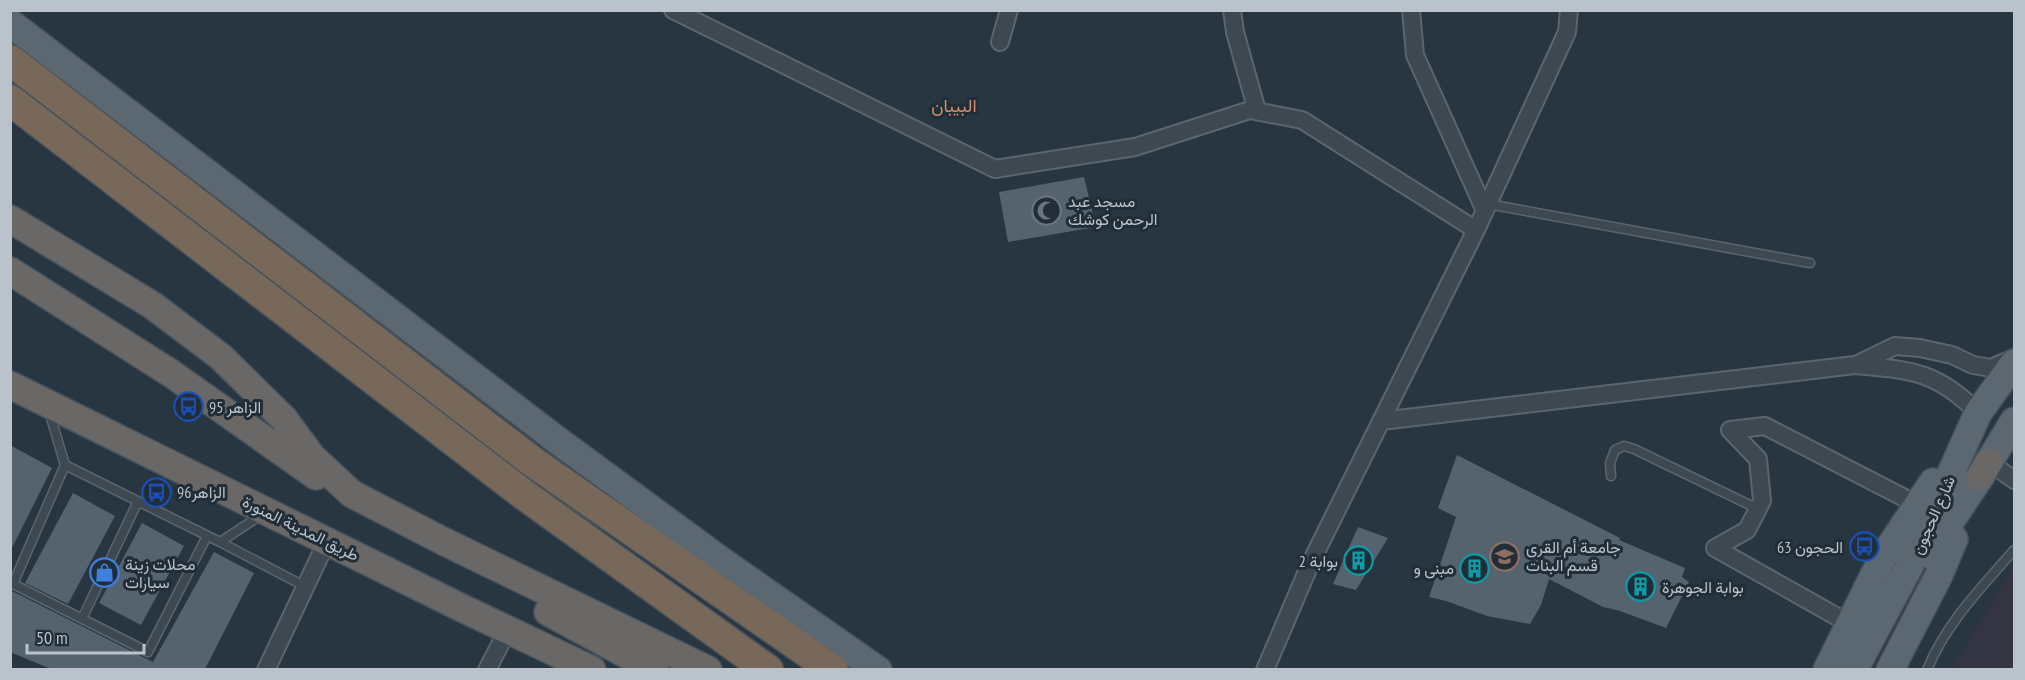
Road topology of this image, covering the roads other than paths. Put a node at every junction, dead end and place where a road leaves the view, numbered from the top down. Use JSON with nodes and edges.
{"nodes":[{"id":1,"x":673,"y":10,"type":"edge"},
{"id":2,"x":1008,"y":10,"type":"edge"},
{"id":3,"x":1232,"y":10,"type":"edge"},
{"id":4,"x":1411,"y":10,"type":"edge"},
{"id":5,"x":1569,"y":10,"type":"edge"},
{"id":6,"x":10,"y":23,"type":"edge"},
{"id":7,"x":1000,"y":42,"type":"dead end"},
{"id":8,"x":10,"y":60,"type":"edge"},
{"id":9,"x":10,"y":100,"type":"edge"},
{"id":10,"x":1257,"y":111,"type":"junction"},
{"id":11,"x":1487,"y":208,"type":"junction"},
{"id":12,"x":10,"y":219,"type":"edge"},
{"id":13,"x":1476,"y":230,"type":"junction"},
{"id":14,"x":1810,"y":263,"type":"dead end"},
{"id":15,"x":10,"y":271,"type":"edge"},
{"id":16,"x":2014,"y":358,"type":"edge"},
{"id":17,"x":2014,"y":363,"type":"edge"},
{"id":18,"x":1855,"y":365,"type":"junction"},
{"id":19,"x":10,"y":385,"type":"edge"},
{"id":20,"x":46,"y":402,"type":"junction"},
{"id":21,"x":1978,"y":413,"type":"junction"},
{"id":22,"x":1381,"y":421,"type":"junction"},
{"id":23,"x":2014,"y":422,"type":"edge"},
{"id":24,"x":65,"y":465,"type":"junction"},
{"id":25,"x":1984,"y":470,"type":"junction"},
{"id":26,"x":1611,"y":476,"type":"dead end"},
{"id":27,"x":2014,"y":480,"type":"edge"},
{"id":28,"x":138,"y":501,"type":"junction"},
{"id":29,"x":1918,"y":505,"type":"junction"},
{"id":30,"x":1758,"y":509,"type":"junction"},
{"id":31,"x":266,"y":511,"type":"junction"},
{"id":32,"x":207,"y":536,"type":"junction"},
{"id":33,"x":327,"y":541,"type":"junction"},
{"id":34,"x":220,"y":542,"type":"junction"},
{"id":35,"x":2014,"y":550,"type":"edge"},
{"id":36,"x":1916,"y":570,"type":"junction"},
{"id":37,"x":306,"y":587,"type":"junction"},
{"id":38,"x":82,"y":619,"type":"junction"},
{"id":39,"x":1850,"y":624,"type":"junction"},
{"id":40,"x":508,"y":630,"type":"junction"},
{"id":41,"x":266,"y":669,"type":"edge"},
{"id":42,"x":487,"y":669,"type":"edge"},
{"id":43,"x":592,"y":669,"type":"edge"},
{"id":44,"x":655,"y":669,"type":"edge"},
{"id":45,"x":708,"y":669,"type":"edge"},
{"id":46,"x":768,"y":669,"type":"edge"},
{"id":47,"x":833,"y":669,"type":"edge"},
{"id":48,"x":878,"y":669,"type":"edge"},
{"id":49,"x":1265,"y":669,"type":"edge"},
{"id":50,"x":1827,"y":669,"type":"edge"},
{"id":51,"x":1854,"y":669,"type":"edge"},
{"id":52,"x":1874,"y":669,"type":"edge"},
{"id":53,"x":1890,"y":669,"type":"edge"},
{"id":54,"x":1927,"y":669,"type":"edge"}],
"edges":[{"from":1,"to":10,"type":"street"},
{"from":2,"to":7,"type":"street"},
{"from":3,"to":10,"type":"street"},
{"from":4,"to":11,"type":"street"},
{"from":5,"to":11,"type":"street"},
{"from":6,"to":48,"type":"main road"},
{"from":8,"to":47,"type":"highway"},
{"from":9,"to":46,"type":"highway"},
{"from":10,"to":13,"type":"street"},
{"from":11,"to":13,"type":"street"},
{"from":11,"to":14,"type":"lane"},
{"from":12,"to":45,"type":"highway"},
{"from":13,"to":22,"type":"street"},
{"from":15,"to":44,"type":"highway"},
{"from":16,"to":18,"type":"street"},
{"from":17,"to":21,"type":"main road","name":"شارع الحجون"},
{"from":18,"to":21,"type":"street"},
{"from":18,"to":22,"type":"street"},
{"from":19,"to":20,"type":"highway","name":"طريق المدينة المنورة"},
{"from":20,"to":24,"type":"lane"},
{"from":20,"to":31,"type":"highway","name":"طريق المدينة المنورة"},
{"from":21,"to":29,"type":"main road"},
{"from":21,"to":36,"type":"main road","name":"شارع الحجون"},
{"from":22,"to":49,"type":"street"},
{"from":23,"to":25,"type":"main road","name":"شارع الحجون"},
{"from":24,"to":28,"type":"lane"},
{"from":24,"to":38,"type":"lane"},
{"from":25,"to":27,"type":"street"},
{"from":25,"to":36,"type":"main road","name":"شارع الحجون"},
{"from":25,"to":53,"type":"main road"},
{"from":26,"to":30,"type":"lane"},
{"from":28,"to":32,"type":"lane"},
{"from":28,"to":38,"type":"lane"},
{"from":29,"to":30,"type":"street"},
{"from":29,"to":39,"type":"main road"},
{"from":30,"to":39,"type":"street"},
{"from":31,"to":33,"type":"highway","name":"طريق المدينة المنورة"},
{"from":31,"to":34,"type":"lane"},
{"from":32,"to":34,"type":"lane"},
{"from":32,"to":38,"type":"lane"},
{"from":33,"to":37,"type":"street"},
{"from":33,"to":40,"type":"highway","name":"طريق المدينة المنورة"},
{"from":34,"to":37,"type":"lane"},
{"from":35,"to":54,"type":"lane"},
{"from":36,"to":51,"type":"main road","name":"شارع الحجون"},
{"from":36,"to":52,"type":"main road","name":"شارع الحجون"},
{"from":37,"to":41,"type":"street"},
{"from":39,"to":50,"type":"main road"},
{"from":40,"to":42,"type":"street"},
{"from":40,"to":43,"type":"highway","name":"طريق المدينة المنورة"}]}
